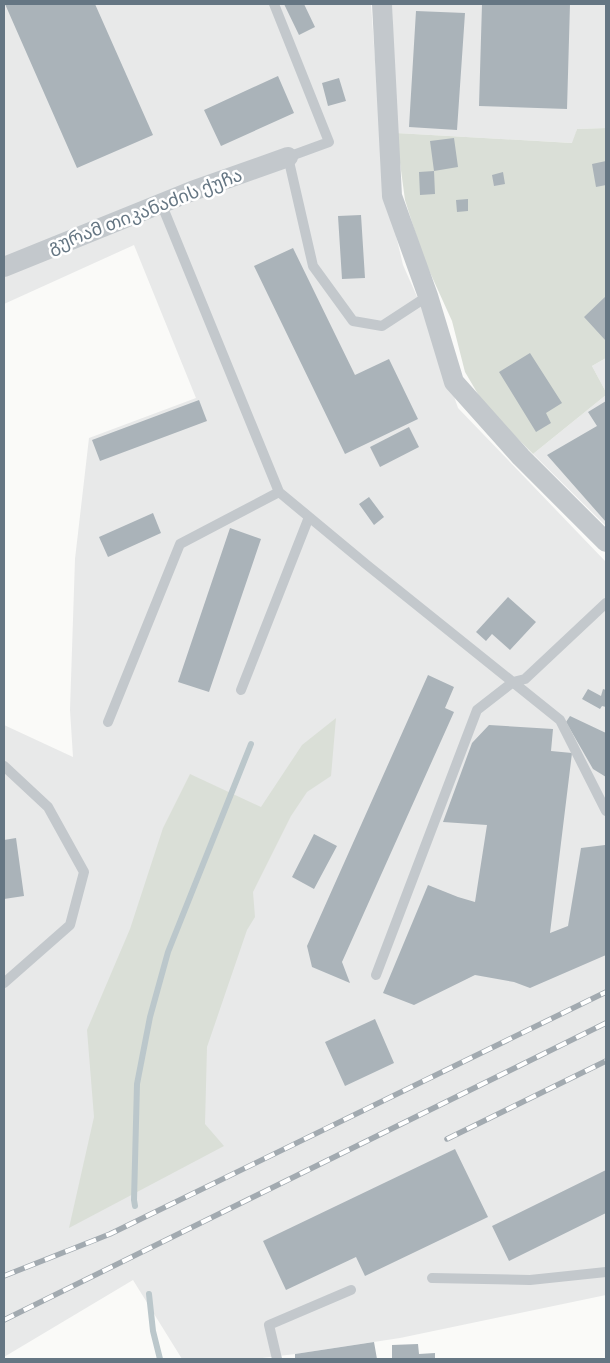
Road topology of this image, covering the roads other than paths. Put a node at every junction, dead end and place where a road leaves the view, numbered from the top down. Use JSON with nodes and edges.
{"nodes":[{"id":1,"x":274,"y":4,"type":"edge"},
{"id":2,"x":382,"y":4,"type":"edge"},
{"id":3,"x":288,"y":157,"type":"junction"},
{"id":4,"x":161,"y":203,"type":"junction"},
{"id":5,"x":4,"y":267,"type":"edge"},
{"id":6,"x":428,"y":296,"type":"junction"},
{"id":7,"x":279,"y":492,"type":"junction"},
{"id":8,"x":309,"y":517,"type":"junction"},
{"id":9,"x":606,"y":542,"type":"edge"},
{"id":10,"x":606,"y":603,"type":"edge"},
{"id":11,"x":513,"y":682,"type":"junction"},
{"id":12,"x":241,"y":690,"type":"dead end"},
{"id":13,"x":108,"y":722,"type":"dead end"},
{"id":14,"x":4,"y":766,"type":"edge"},
{"id":15,"x":606,"y":812,"type":"edge"},
{"id":16,"x":376,"y":975,"type":"dead end"},
{"id":17,"x":4,"y":983,"type":"edge"},
{"id":18,"x":606,"y":1272,"type":"edge"},
{"id":19,"x":432,"y":1278,"type":"dead end"},
{"id":20,"x":351,"y":1290,"type":"dead end"},
{"id":21,"x":277,"y":1359,"type":"edge"}],
"edges":[{"from":1,"to":3,"type":"lane"},
{"from":2,"to":6,"type":"street"},
{"from":3,"to":4,"type":"street","name":"გურამ თიკანაძის ქუჩა"},
{"from":3,"to":6,"type":"lane"},
{"from":4,"to":5,"type":"street","name":"გურამ თიკანაძის ქუჩა"},
{"from":4,"to":7,"type":"lane"},
{"from":6,"to":9,"type":"street"},
{"from":7,"to":8,"type":"lane"},
{"from":7,"to":13,"type":"lane"},
{"from":8,"to":11,"type":"lane"},
{"from":8,"to":12,"type":"lane"},
{"from":10,"to":11,"type":"lane"},
{"from":11,"to":15,"type":"lane"},
{"from":11,"to":16,"type":"lane"},
{"from":14,"to":17,"type":"lane"},
{"from":18,"to":19,"type":"lane"},
{"from":20,"to":21,"type":"lane"}]}
